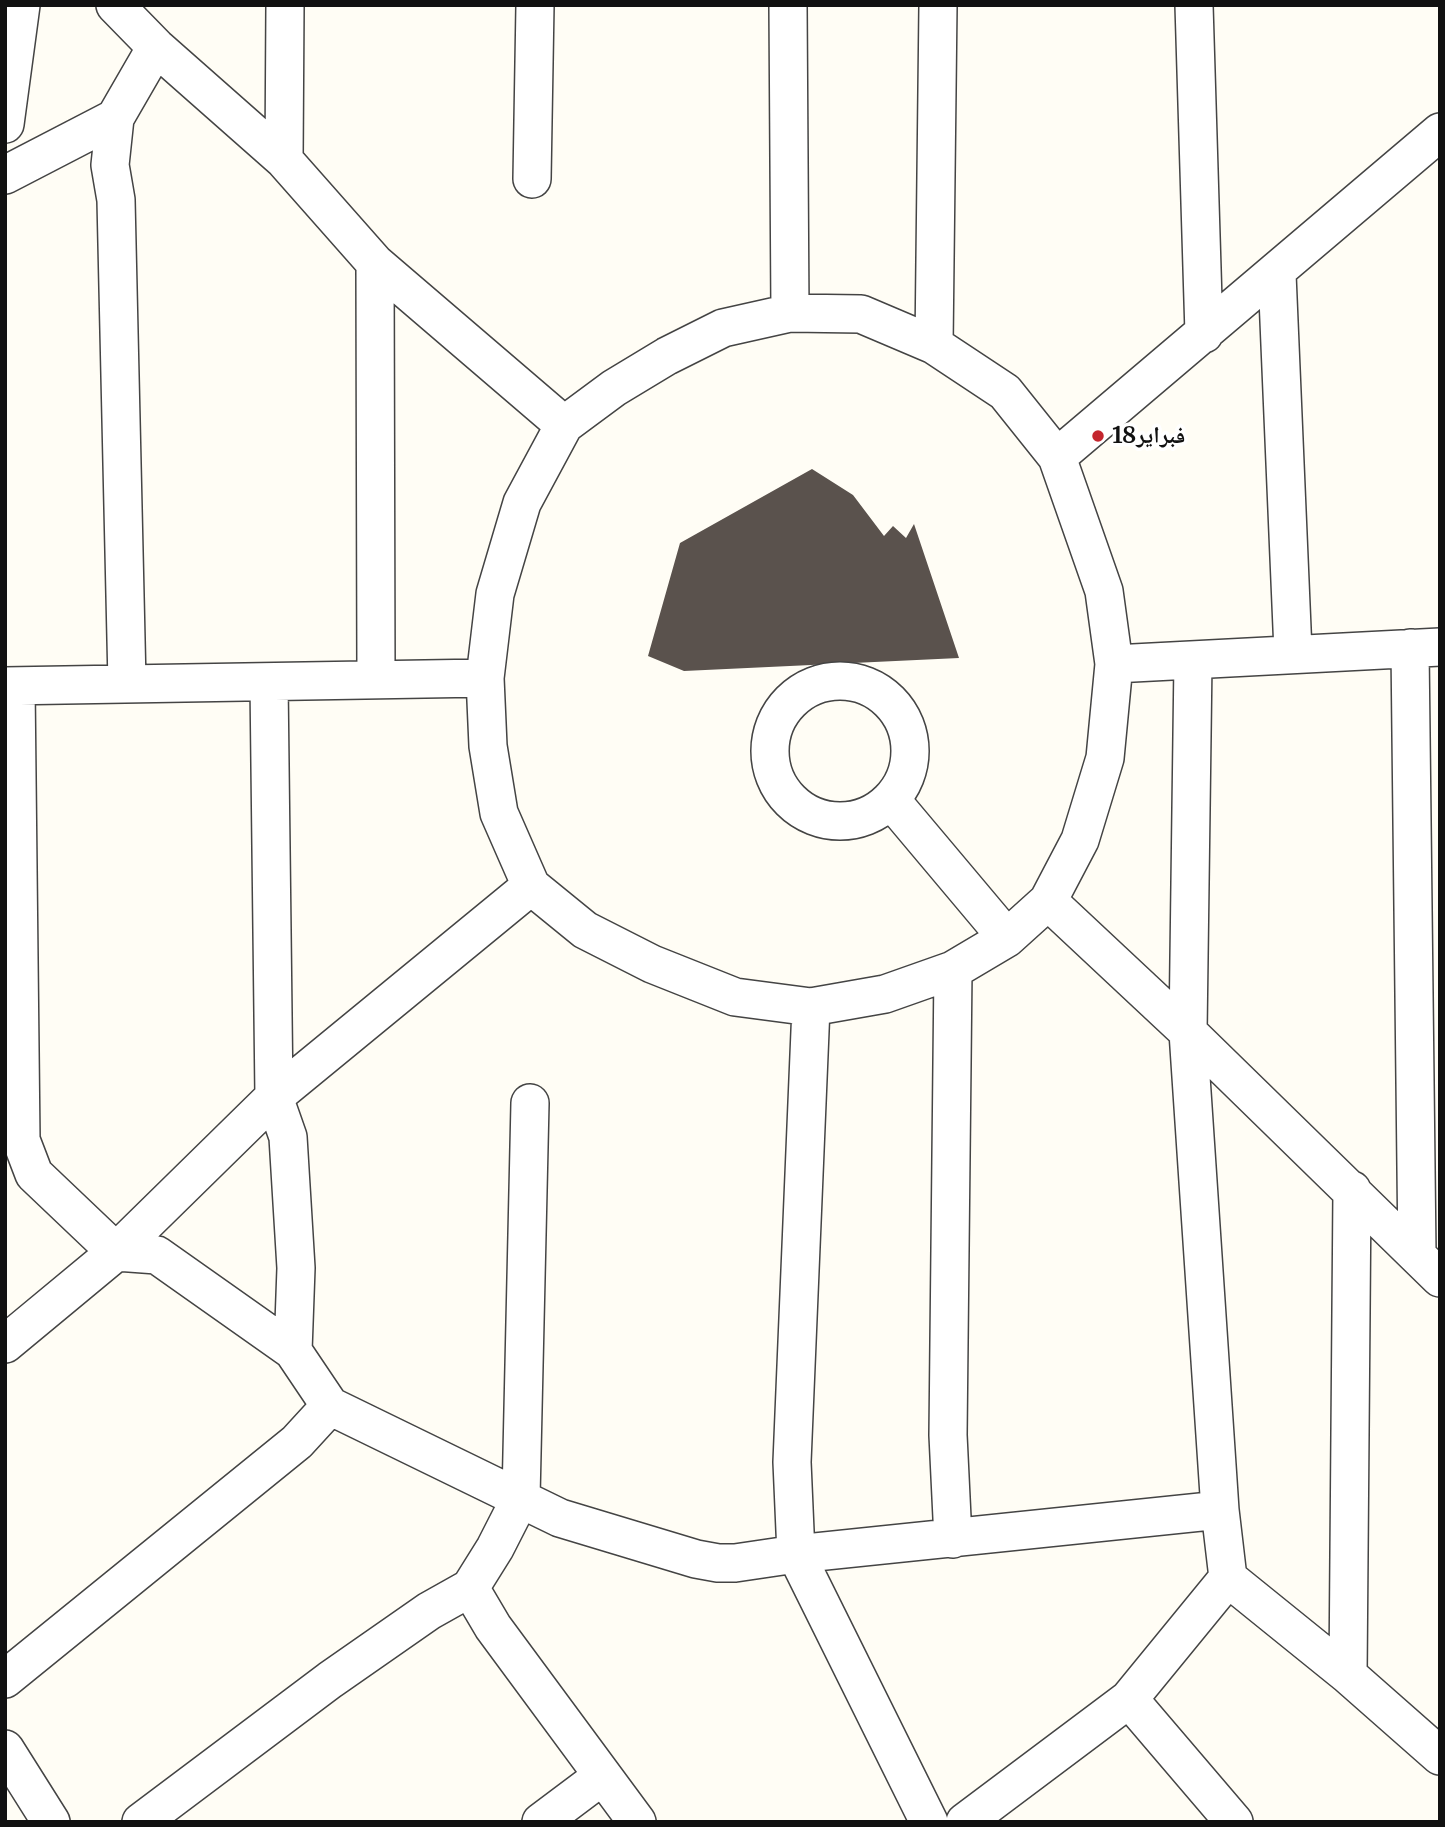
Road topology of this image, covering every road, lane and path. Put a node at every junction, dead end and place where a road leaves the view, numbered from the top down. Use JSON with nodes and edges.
{"nodes":[{"id":1,"x":20,"y":5,"type":"edge"},
{"id":2,"x":115,"y":5,"type":"edge"},
{"id":3,"x":285,"y":5,"type":"edge"},
{"id":4,"x":535,"y":5,"type":"edge"},
{"id":5,"x":788,"y":5,"type":"edge"},
{"id":6,"x":938,"y":5,"type":"edge"},
{"id":7,"x":1194,"y":5,"type":"edge"},
{"id":8,"x":156,"y":47,"type":"junction"},
{"id":9,"x":116,"y":118,"type":"junction"},
{"id":10,"x":5,"y":124,"type":"edge"},
{"id":11,"x":1440,"y":132,"type":"edge"},
{"id":12,"x":284,"y":160,"type":"junction"},
{"id":13,"x":5,"y":175,"type":"edge"},
{"id":14,"x":532,"y":179,"type":"dead end"},
{"id":15,"x":375,"y":262,"type":"junction"},
{"id":16,"x":1277,"y":274,"type":"junction"},
{"id":17,"x":790,"y":313,"type":"junction"},
{"id":18,"x":1205,"y":334,"type":"junction"},
{"id":19,"x":934,"y":345,"type":"junction"},
{"id":20,"x":564,"y":425,"type":"junction"},
{"id":21,"x":1057,"y":457,"type":"junction"},
{"id":22,"x":1425,"y":647,"type":"edge"},
{"id":23,"x":1293,"y":653,"type":"junction"},
{"id":24,"x":1193,"y":662,"type":"junction"},
{"id":25,"x":1115,"y":664,"type":"junction"},
{"id":26,"x":376,"y":678,"type":"junction"},
{"id":27,"x":485,"y":678,"type":"junction"},
{"id":28,"x":269,"y":682,"type":"junction"},
{"id":29,"x":127,"y":684,"type":"junction"},
{"id":30,"x":10,"y":686,"type":"edge"},
{"id":31,"x":891,"y":800,"type":"dead end"},
{"id":32,"x":531,"y":886,"type":"junction"},
{"id":33,"x":1048,"y":901,"type":"junction"},
{"id":34,"x":1007,"y":938,"type":"junction"},
{"id":35,"x":953,"y":970,"type":"junction"},
{"id":36,"x":810,"y":1007,"type":"junction"},
{"id":37,"x":1188,"y":1032,"type":"junction"},
{"id":38,"x":274,"y":1097,"type":"junction"},
{"id":39,"x":530,"y":1103,"type":"dead end"},
{"id":40,"x":13,"y":1141,"type":"edge"},
{"id":41,"x":1352,"y":1191,"type":"junction"},
{"id":42,"x":116,"y":1251,"type":"junction"},
{"id":43,"x":1428,"y":1266,"type":"edge"},
{"id":44,"x":5,"y":1344,"type":"edge"},
{"id":45,"x":293,"y":1351,"type":"junction"},
{"id":46,"x":330,"y":1406,"type":"junction"},
{"id":47,"x":521,"y":1497,"type":"junction"},
{"id":48,"x":1220,"y":1510,"type":"junction"},
{"id":49,"x":953,"y":1539,"type":"junction"},
{"id":50,"x":796,"y":1554,"type":"junction"},
{"id":51,"x":1228,"y":1578,"type":"junction"},
{"id":52,"x":470,"y":1588,"type":"junction"},
{"id":53,"x":1348,"y":1675,"type":"junction"},
{"id":54,"x":5,"y":1679,"type":"edge"},
{"id":55,"x":1129,"y":1699,"type":"junction"},
{"id":56,"x":5,"y":1749,"type":"edge"},
{"id":57,"x":1440,"y":1756,"type":"edge"},
{"id":58,"x":601,"y":1777,"type":"junction"},
{"id":59,"x":51,"y":1822,"type":"edge"},
{"id":60,"x":141,"y":1822,"type":"edge"},
{"id":61,"x":541,"y":1822,"type":"edge"},
{"id":62,"x":637,"y":1822,"type":"edge"},
{"id":63,"x":929,"y":1822,"type":"edge"},
{"id":64,"x":965,"y":1822,"type":"edge"},
{"id":65,"x":1234,"y":1822,"type":"edge"}],
"edges":[{"from":1,"to":10,"type":"street"},
{"from":2,"to":8,"type":"street"},
{"from":3,"to":12,"type":"street"},
{"from":4,"to":14,"type":"street"},
{"from":5,"to":17,"type":"street"},
{"from":6,"to":19,"type":"street"},
{"from":7,"to":18,"type":"street"},
{"from":8,"to":9,"type":"street"},
{"from":8,"to":12,"type":"street"},
{"from":9,"to":13,"type":"street"},
{"from":9,"to":29,"type":"street"},
{"from":11,"to":16,"type":"street"},
{"from":12,"to":15,"type":"street"},
{"from":15,"to":20,"type":"street"},
{"from":15,"to":26,"type":"street"},
{"from":16,"to":18,"type":"street"},
{"from":16,"to":23,"type":"street"},
{"from":17,"to":19,"type":"street"},
{"from":17,"to":20,"type":"street"},
{"from":18,"to":21,"type":"street"},
{"from":19,"to":21,"type":"street"},
{"from":20,"to":27,"type":"street"},
{"from":21,"to":25,"type":"street"},
{"from":22,"to":23,"type":"street"},
{"from":22,"to":43,"type":"street"},
{"from":23,"to":24,"type":"street"},
{"from":24,"to":25,"type":"street"},
{"from":24,"to":37,"type":"street"},
{"from":25,"to":33,"type":"street"},
{"from":26,"to":27,"type":"street"},
{"from":26,"to":28,"type":"street"},
{"from":27,"to":32,"type":"street"},
{"from":28,"to":29,"type":"street"},
{"from":28,"to":38,"type":"street"},
{"from":29,"to":30,"type":"street"},
{"from":30,"to":40,"type":"street"},
{"from":31,"to":34,"type":"street"},
{"from":32,"to":36,"type":"street"},
{"from":32,"to":38,"type":"street"},
{"from":33,"to":34,"type":"street"},
{"from":33,"to":37,"type":"street"},
{"from":34,"to":35,"type":"street"},
{"from":35,"to":36,"type":"street"},
{"from":35,"to":49,"type":"street"},
{"from":36,"to":50,"type":"street"},
{"from":37,"to":41,"type":"street"},
{"from":37,"to":48,"type":"street"},
{"from":38,"to":42,"type":"street"},
{"from":38,"to":45,"type":"street"},
{"from":39,"to":47,"type":"street"},
{"from":40,"to":42,"type":"street"},
{"from":41,"to":43,"type":"street"},
{"from":41,"to":53,"type":"street"},
{"from":42,"to":44,"type":"street"},
{"from":42,"to":45,"type":"street"},
{"from":45,"to":46,"type":"street"},
{"from":46,"to":47,"type":"street"},
{"from":46,"to":54,"type":"street"},
{"from":47,"to":50,"type":"street"},
{"from":47,"to":52,"type":"street"},
{"from":48,"to":49,"type":"street"},
{"from":48,"to":51,"type":"street"},
{"from":49,"to":50,"type":"street"},
{"from":50,"to":63,"type":"street"},
{"from":51,"to":53,"type":"street"},
{"from":51,"to":55,"type":"street"},
{"from":52,"to":58,"type":"street"},
{"from":52,"to":60,"type":"street"},
{"from":53,"to":57,"type":"street"},
{"from":55,"to":64,"type":"street"},
{"from":55,"to":65,"type":"street"},
{"from":56,"to":59,"type":"street"},
{"from":58,"to":61,"type":"street"},
{"from":58,"to":62,"type":"street"}]}
